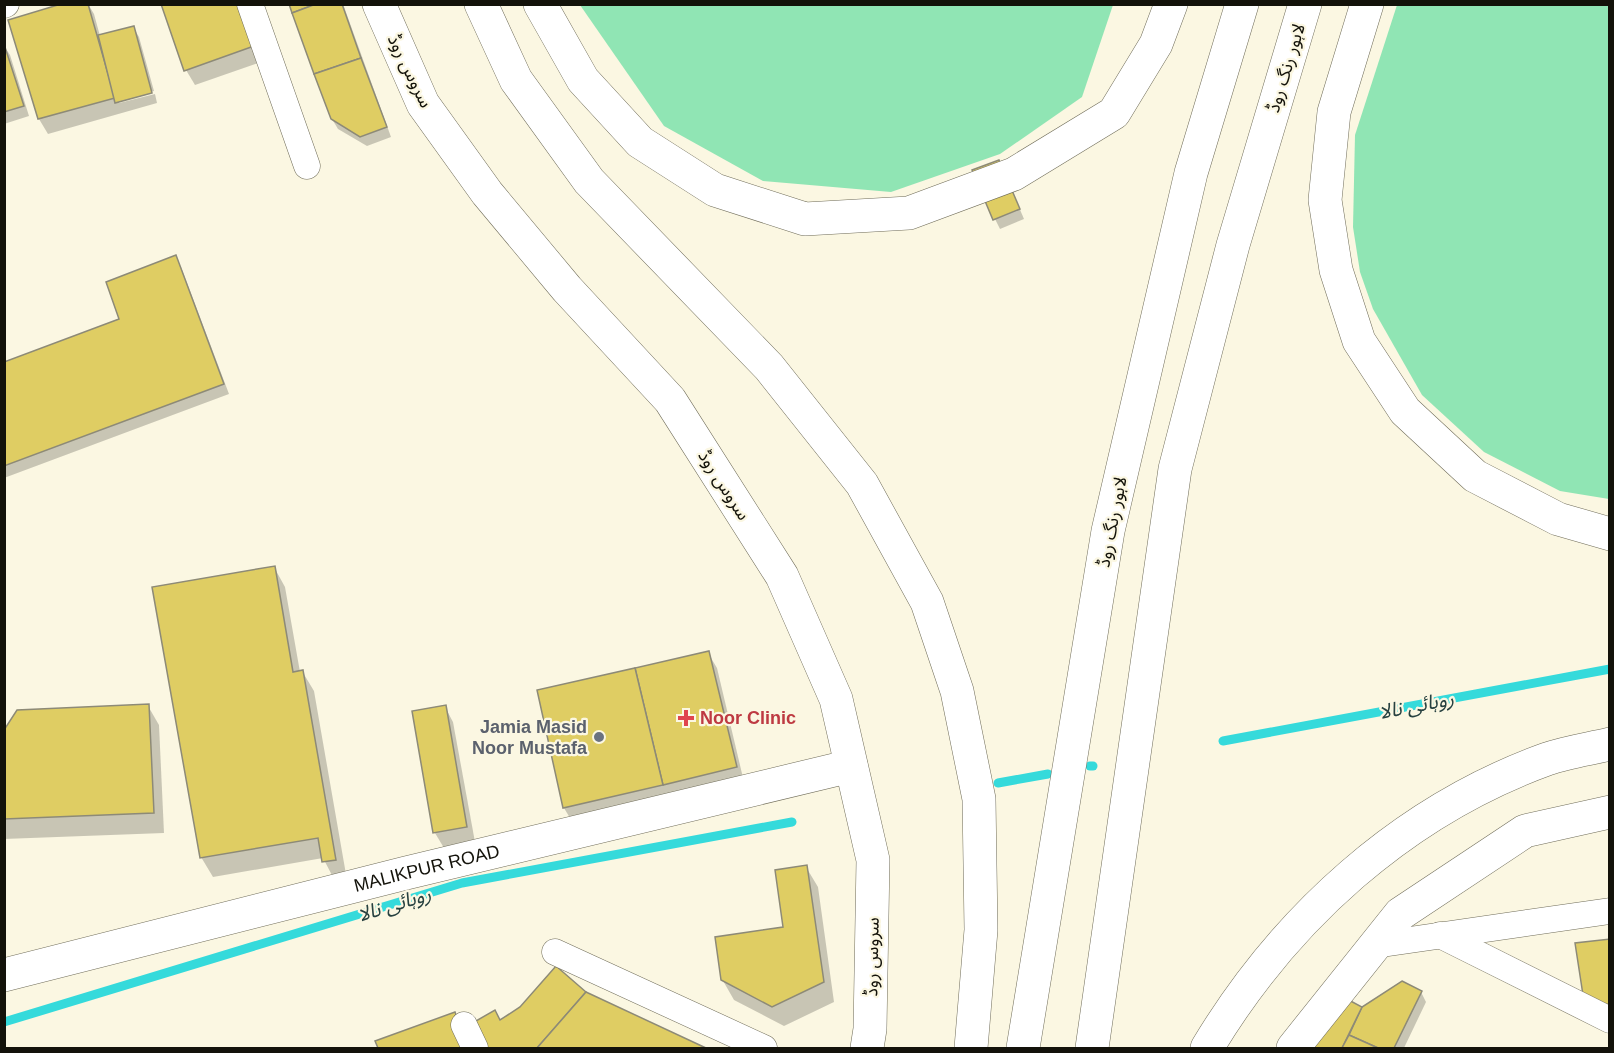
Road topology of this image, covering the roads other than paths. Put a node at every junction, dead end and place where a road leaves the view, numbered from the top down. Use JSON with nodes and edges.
{"nodes":[{"id":1,"x":250,"y":4,"type":"edge"},
{"id":2,"x":379,"y":4,"type":"edge"},
{"id":3,"x":481,"y":4,"type":"edge"},
{"id":4,"x":540,"y":4,"type":"edge"},
{"id":5,"x":1171,"y":4,"type":"edge"},
{"id":6,"x":1242,"y":4,"type":"edge"},
{"id":7,"x":1305,"y":4,"type":"edge"},
{"id":8,"x":1367,"y":4,"type":"edge"},
{"id":9,"x":307,"y":166,"type":"dead end"},
{"id":10,"x":1610,"y":534,"type":"edge"},
{"id":11,"x":1610,"y":744,"type":"edge"},
{"id":12,"x":851,"y":766,"type":"junction"},
{"id":13,"x":1610,"y":812,"type":"edge"},
{"id":14,"x":1610,"y":911,"type":"edge"},
{"id":15,"x":1440,"y":935,"type":"junction"},
{"id":16,"x":1375,"y":945,"type":"junction"},
{"id":17,"x":555,"y":952,"type":"dead end"},
{"id":18,"x":4,"y":975,"type":"edge"},
{"id":19,"x":1610,"y":1020,"type":"edge"},
{"id":20,"x":465,"y":1024,"type":"dead end"},
{"id":21,"x":475,"y":1048,"type":"edge"},
{"id":22,"x":764,"y":1048,"type":"edge"},
{"id":23,"x":867,"y":1048,"type":"edge"},
{"id":24,"x":971,"y":1048,"type":"edge"},
{"id":25,"x":1023,"y":1048,"type":"edge"},
{"id":26,"x":1092,"y":1048,"type":"edge"},
{"id":27,"x":1207,"y":1048,"type":"edge"},
{"id":28,"x":1293,"y":1048,"type":"edge"}],
"edges":[{"from":1,"to":9,"type":"street"},
{"from":2,"to":12,"type":"main road","name":"سروس روڈ"},
{"from":3,"to":24,"type":"main road"},
{"from":4,"to":5,"type":"main road"},
{"from":6,"to":25,"type":"main road","name":"لاہور رنگ روڈ"},
{"from":7,"to":26,"type":"main road","name":"لاہور رنگ روڈ"},
{"from":8,"to":10,"type":"main road"},
{"from":11,"to":27,"type":"main road"},
{"from":12,"to":18,"type":"main road","name":"MALIKPUR ROAD"},
{"from":12,"to":23,"type":"main road","name":"سروس روڈ"},
{"from":13,"to":16,"type":"main road"},
{"from":14,"to":15,"type":"street"},
{"from":15,"to":16,"type":"street"},
{"from":15,"to":19,"type":"street"},
{"from":16,"to":28,"type":"main road"},
{"from":17,"to":22,"type":"street"},
{"from":20,"to":21,"type":"street"}]}
